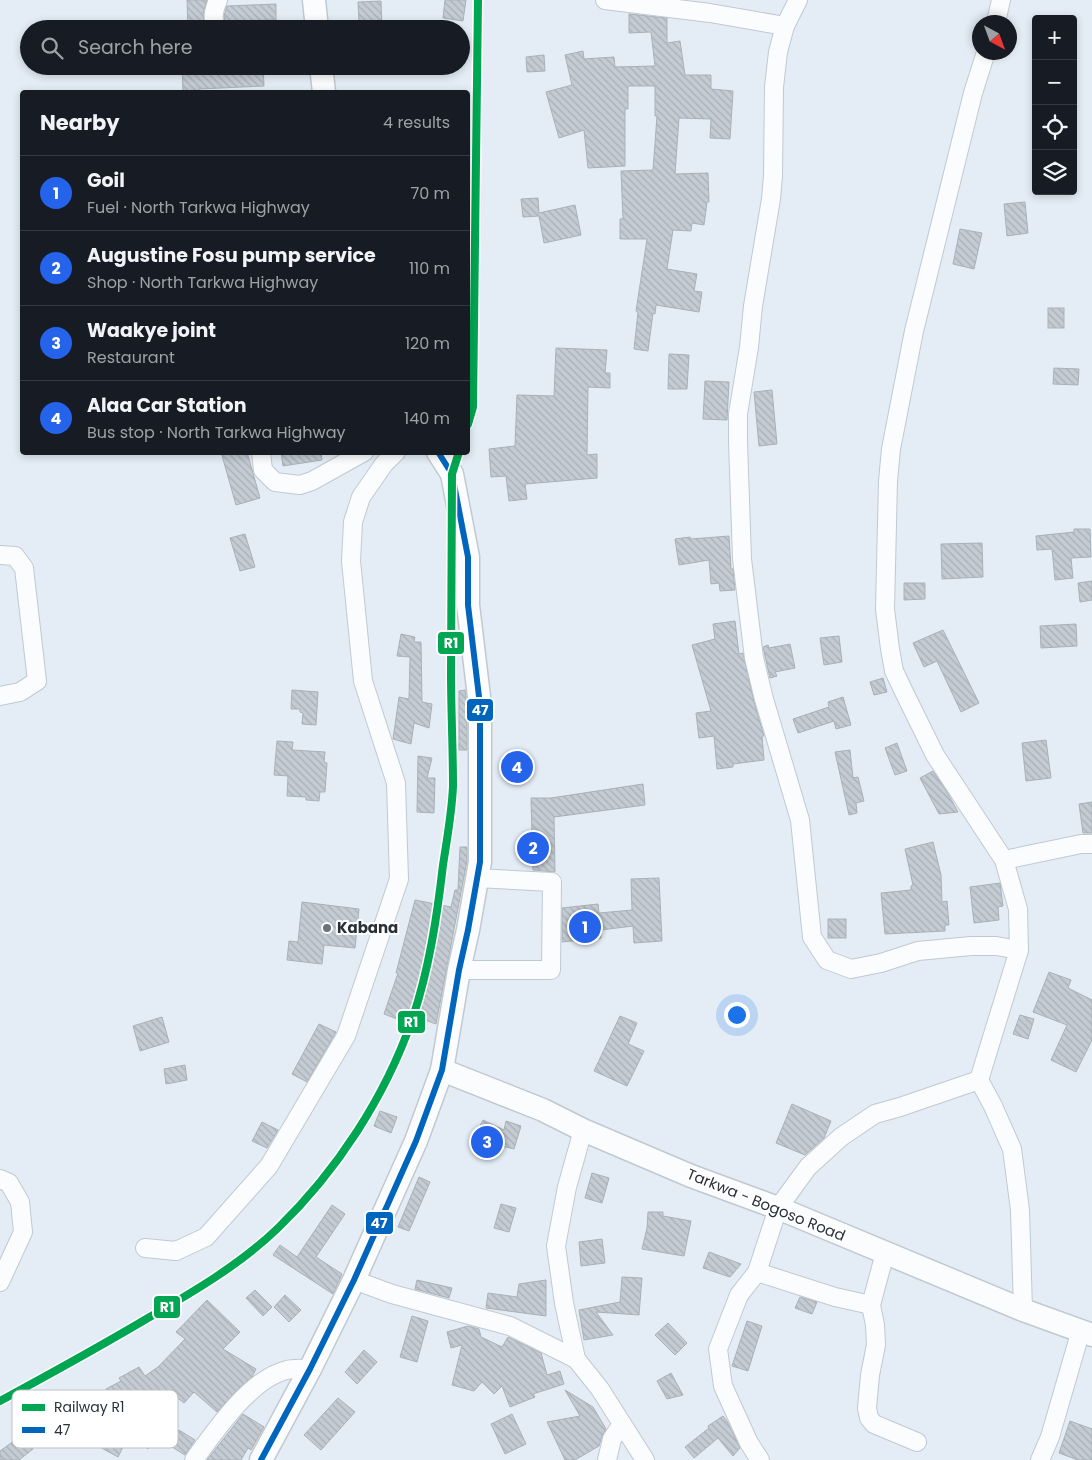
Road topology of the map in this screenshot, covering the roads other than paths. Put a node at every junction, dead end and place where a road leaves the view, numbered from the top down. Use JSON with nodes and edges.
{"nodes":[{"id":1,"x":218,"y":0,"type":"edge"},
{"id":2,"x":314,"y":0,"type":"edge"},
{"id":3,"x":604,"y":0,"type":"edge"},
{"id":4,"x":798,"y":0,"type":"edge"},
{"id":5,"x":1002,"y":0,"type":"edge"},
{"id":6,"x":998,"y":15,"type":"edge"},
{"id":7,"x":213,"y":20,"type":"edge"},
{"id":8,"x":316,"y":20,"type":"edge"},
{"id":9,"x":785,"y":26,"type":"junction"},
{"id":10,"x":983,"y":60,"type":"edge"},
{"id":11,"x":322,"y":75,"type":"edge"},
{"id":12,"x":324,"y":90,"type":"edge"},
{"id":13,"x":261,"y":455,"type":"edge"},
{"id":14,"x":359,"y":455,"type":"edge"},
{"id":15,"x":393,"y":455,"type":"edge"},
{"id":16,"x":440,"y":455,"type":"edge"},
{"id":17,"x":0,"y":555,"type":"edge"},
{"id":18,"x":0,"y":696,"type":"edge"},
{"id":19,"x":1092,"y":844,"type":"edge"},
{"id":20,"x":1004,"y":860,"type":"junction"},
{"id":21,"x":477,"y":878,"type":"junction"},
{"id":22,"x":1019,"y":950,"type":"junction"},
{"id":23,"x":459,"y":970,"type":"junction"},
{"id":24,"x":442,"y":1070,"type":"junction"},
{"id":25,"x":979,"y":1080,"type":"junction"},
{"id":26,"x":583,"y":1130,"type":"junction"},
{"id":27,"x":0,"y":1179,"type":"edge"},
{"id":28,"x":778,"y":1208,"type":"junction"},
{"id":29,"x":145,"y":1248,"type":"dead end"},
{"id":30,"x":885,"y":1252,"type":"junction"},
{"id":31,"x":757,"y":1272,"type":"junction"},
{"id":32,"x":354,"y":1280,"type":"junction"},
{"id":33,"x":0,"y":1282,"type":"edge"},
{"id":34,"x":871,"y":1304,"type":"junction"},
{"id":35,"x":1024,"y":1310,"type":"junction"},
{"id":36,"x":1087,"y":1333,"type":"edge"},
{"id":37,"x":576,"y":1359,"type":"junction"},
{"id":38,"x":310,"y":1369,"type":"junction"},
{"id":39,"x":622,"y":1424,"type":"junction"},
{"id":40,"x":917,"y":1442,"type":"dead end"},
{"id":41,"x":194,"y":1460,"type":"edge"},
{"id":42,"x":262,"y":1460,"type":"edge"},
{"id":43,"x":607,"y":1460,"type":"edge"},
{"id":44,"x":644,"y":1460,"type":"edge"},
{"id":45,"x":760,"y":1460,"type":"edge"},
{"id":46,"x":1040,"y":1460,"type":"edge"}],
"edges":[{"from":1,"to":7,"type":"street"},
{"from":2,"to":8,"type":"main road"},
{"from":3,"to":9,"type":"street"},
{"from":4,"to":9,"type":"street"},
{"from":5,"to":6,"type":"street"},
{"from":9,"to":22,"type":"street"},
{"from":10,"to":20,"type":"street"},
{"from":11,"to":12,"type":"main road"},
{"from":13,"to":14,"type":"street"},
{"from":15,"to":29,"type":"street"},
{"from":16,"to":21,"type":"main road"},
{"from":17,"to":18,"type":"street"},
{"from":19,"to":20,"type":"street"},
{"from":20,"to":22,"type":"street"},
{"from":21,"to":23,"type":"main road"},
{"from":21,"to":23,"type":"street"},
{"from":22,"to":25,"type":"street"},
{"from":23,"to":24,"type":"main road"},
{"from":24,"to":26,"type":"main road","name":"Tarkwa - Bogoso Road"},
{"from":24,"to":32,"type":"main road"},
{"from":25,"to":28,"type":"street"},
{"from":25,"to":35,"type":"street"},
{"from":26,"to":28,"type":"main road","name":"Tarkwa - Bogoso Road"},
{"from":26,"to":37,"type":"street"},
{"from":27,"to":33,"type":"street"},
{"from":28,"to":30,"type":"main road","name":"Tarkwa - Bogoso Road"},
{"from":28,"to":31,"type":"street"},
{"from":30,"to":34,"type":"street"},
{"from":30,"to":35,"type":"main road","name":"Tarkwa - Bogoso Road"},
{"from":31,"to":34,"type":"street"},
{"from":31,"to":45,"type":"street"},
{"from":32,"to":37,"type":"street"},
{"from":32,"to":38,"type":"main road"},
{"from":34,"to":40,"type":"street"},
{"from":35,"to":36,"type":"main road","name":"Tarkwa - Bogoso Road"},
{"from":36,"to":46,"type":"street"},
{"from":37,"to":39,"type":"street"},
{"from":38,"to":41,"type":"street"},
{"from":38,"to":42,"type":"main road"},
{"from":39,"to":43,"type":"street"},
{"from":39,"to":44,"type":"street"}]}
